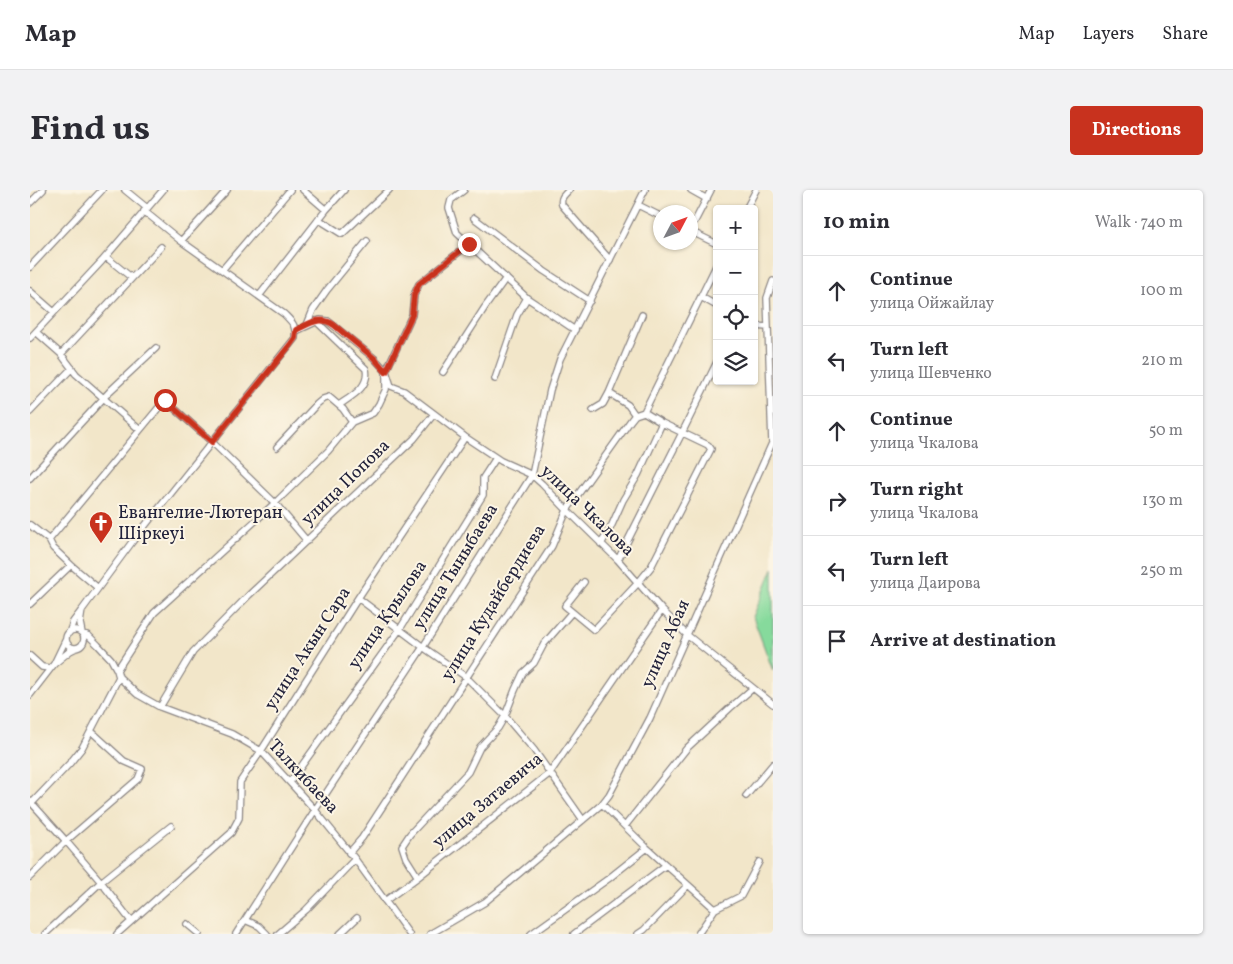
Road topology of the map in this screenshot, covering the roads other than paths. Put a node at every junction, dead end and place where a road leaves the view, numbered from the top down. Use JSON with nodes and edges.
{"nodes":[{"id":1,"x":43,"y":190,"type":"edge"},
{"id":2,"x":102,"y":190,"type":"edge"},
{"id":3,"x":125,"y":190,"type":"edge"},
{"id":4,"x":163,"y":190,"type":"edge"},
{"id":5,"x":227,"y":190,"type":"edge"},
{"id":6,"x":290,"y":190,"type":"edge"},
{"id":7,"x":303,"y":190,"type":"edge"},
{"id":8,"x":344,"y":190,"type":"edge"},
{"id":9,"x":389,"y":190,"type":"edge"},
{"id":10,"x":464,"y":190,"type":"edge"},
{"id":11,"x":568,"y":190,"type":"edge"},
{"id":12,"x":645,"y":190,"type":"edge"},
{"id":13,"x":691,"y":190,"type":"edge"},
{"id":14,"x":712,"y":190,"type":"edge"},
{"id":15,"x":756,"y":190,"type":"edge"},
{"id":16,"x":707,"y":199,"type":"junction"},
{"id":17,"x":30,"y":202,"type":"edge"},
{"id":18,"x":638,"y":205,"type":"junction"},
{"id":19,"x":748,"y":205,"type":"edge"},
{"id":20,"x":146,"y":210,"type":"junction"},
{"id":21,"x":326,"y":210,"type":"junction"},
{"id":22,"x":653,"y":212,"type":"edge"},
{"id":23,"x":698,"y":216,"type":"edge"},
{"id":24,"x":474,"y":218,"type":"dead end"},
{"id":25,"x":318,"y":219,"type":"junction"},
{"id":26,"x":698,"y":235,"type":"edge"},
{"id":27,"x":181,"y":241,"type":"junction"},
{"id":28,"x":367,"y":241,"type":"dead end"},
{"id":29,"x":713,"y":242,"type":"edge"},
{"id":30,"x":469,"y":244,"type":"junction"},
{"id":31,"x":161,"y":247,"type":"dead end"},
{"id":32,"x":106,"y":257,"type":"junction"},
{"id":33,"x":610,"y":260,"type":"junction"},
{"id":34,"x":30,"y":267,"type":"edge"},
{"id":35,"x":222,"y":270,"type":"junction"},
{"id":36,"x":713,"y":272,"type":"edge"},
{"id":37,"x":132,"y":278,"type":"junction"},
{"id":38,"x":506,"y":278,"type":"junction"},
{"id":39,"x":773,"y":281,"type":"edge"},
{"id":40,"x":30,"y":291,"type":"edge"},
{"id":41,"x":259,"y":296,"type":"junction"},
{"id":42,"x":700,"y":297,"type":"junction"},
{"id":43,"x":527,"y":298,"type":"junction"},
{"id":44,"x":590,"y":301,"type":"junction"},
{"id":45,"x":713,"y":304,"type":"edge"},
{"id":46,"x":54,"y":312,"type":"junction"},
{"id":47,"x":642,"y":315,"type":"dead end"},
{"id":48,"x":316,"y":322,"type":"junction"},
{"id":49,"x":307,"y":325,"type":"junction"},
{"id":50,"x":758,"y":326,"type":"edge"},
{"id":51,"x":768,"y":327,"type":"junction"},
{"id":52,"x":296,"y":330,"type":"junction"},
{"id":53,"x":575,"y":330,"type":"junction"},
{"id":54,"x":36,"y":332,"type":"junction"},
{"id":55,"x":30,"y":338,"type":"edge"},
{"id":56,"x":771,"y":338,"type":"edge"},
{"id":57,"x":156,"y":348,"type":"dead end"},
{"id":58,"x":61,"y":354,"type":"junction"},
{"id":59,"x":72,"y":368,"type":"junction"},
{"id":60,"x":713,"y":370,"type":"edge"},
{"id":61,"x":386,"y":372,"type":"junction"},
{"id":62,"x":443,"y":372,"type":"dead end"},
{"id":63,"x":495,"y":379,"type":"dead end"},
{"id":64,"x":609,"y":393,"type":"junction"},
{"id":65,"x":103,"y":398,"type":"junction"},
{"id":66,"x":339,"y":405,"type":"junction"},
{"id":67,"x":593,"y":410,"type":"dead end"},
{"id":68,"x":30,"y":412,"type":"edge"},
{"id":69,"x":644,"y":412,"type":"junction"},
{"id":70,"x":434,"y":414,"type":"junction"},
{"id":71,"x":635,"y":416,"type":"junction"},
{"id":72,"x":352,"y":422,"type":"junction"},
{"id":73,"x":662,"y":423,"type":"junction"},
{"id":74,"x":140,"y":430,"type":"junction"},
{"id":75,"x":682,"y":433,"type":"junction"},
{"id":76,"x":465,"y":437,"type":"junction"},
{"id":77,"x":212,"y":442,"type":"junction"},
{"id":78,"x":277,"y":447,"type":"dead end"},
{"id":79,"x":496,"y":458,"type":"junction"},
{"id":80,"x":532,"y":475,"type":"junction"},
{"id":81,"x":30,"y":478,"type":"edge"},
{"id":82,"x":274,"y":503,"type":"junction"},
{"id":83,"x":567,"y":510,"type":"junction"},
{"id":84,"x":30,"y":525,"type":"edge"},
{"id":85,"x":49,"y":540,"type":"junction"},
{"id":86,"x":308,"y":541,"type":"junction"},
{"id":87,"x":602,"y":544,"type":"junction"},
{"id":88,"x":618,"y":560,"type":"junction"},
{"id":89,"x":70,"y":565,"type":"junction"},
{"id":90,"x":584,"y":582,"type":"dead end"},
{"id":91,"x":638,"y":583,"type":"junction"},
{"id":92,"x":98,"y":588,"type":"junction"},
{"id":93,"x":358,"y":598,"type":"junction"},
{"id":94,"x":30,"y":604,"type":"edge"},
{"id":95,"x":82,"y":610,"type":"junction"},
{"id":96,"x":662,"y":610,"type":"junction"},
{"id":97,"x":572,"y":612,"type":"junction"},
{"id":98,"x":400,"y":630,"type":"junction"},
{"id":99,"x":69,"y":633,"type":"junction"},
{"id":100,"x":82,"y":633,"type":"junction"},
{"id":101,"x":687,"y":635,"type":"junction"},
{"id":102,"x":66,"y":640,"type":"junction"},
{"id":103,"x":98,"y":645,"type":"junction"},
{"id":104,"x":79,"y":647,"type":"junction"},
{"id":105,"x":423,"y":647,"type":"junction"},
{"id":106,"x":30,"y":656,"type":"edge"},
{"id":107,"x":52,"y":667,"type":"junction"},
{"id":108,"x":118,"y":673,"type":"junction"},
{"id":109,"x":466,"y":677,"type":"junction"},
{"id":110,"x":753,"y":688,"type":"junction"},
{"id":111,"x":30,"y":695,"type":"edge"},
{"id":112,"x":773,"y":704,"type":"edge"},
{"id":113,"x":160,"y":707,"type":"junction"},
{"id":114,"x":505,"y":716,"type":"junction"},
{"id":115,"x":91,"y":731,"type":"junction"},
{"id":116,"x":261,"y":751,"type":"junction"},
{"id":117,"x":773,"y":764,"type":"edge"},
{"id":118,"x":550,"y":773,"type":"junction"},
{"id":119,"x":290,"y":782,"type":"junction"},
{"id":120,"x":746,"y":796,"type":"dead end"},
{"id":121,"x":31,"y":802,"type":"edge"},
{"id":122,"x":602,"y":804,"type":"junction"},
{"id":123,"x":315,"y":810,"type":"junction"},
{"id":124,"x":583,"y":820,"type":"junction"},
{"id":125,"x":171,"y":826,"type":"dead end"},
{"id":126,"x":625,"y":826,"type":"junction"},
{"id":127,"x":66,"y":841,"type":"junction"},
{"id":128,"x":647,"y":848,"type":"junction"},
{"id":129,"x":349,"y":853,"type":"junction"},
{"id":130,"x":355,"y":859,"type":"junction"},
{"id":131,"x":759,"y":862,"type":"dead end"},
{"id":132,"x":666,"y":865,"type":"junction"},
{"id":133,"x":30,"y":877,"type":"edge"},
{"id":134,"x":418,"y":878,"type":"junction"},
{"id":135,"x":101,"y":882,"type":"junction"},
{"id":136,"x":688,"y":885,"type":"junction"},
{"id":137,"x":385,"y":900,"type":"junction"},
{"id":138,"x":715,"y":909,"type":"junction"},
{"id":139,"x":357,"y":918,"type":"dead end"},
{"id":140,"x":245,"y":920,"type":"junction"},
{"id":141,"x":131,"y":921,"type":"junction"},
{"id":142,"x":187,"y":924,"type":"dead end"},
{"id":143,"x":45,"y":934,"type":"edge"},
{"id":144,"x":117,"y":934,"type":"edge"},
{"id":145,"x":199,"y":934,"type":"edge"},
{"id":146,"x":236,"y":934,"type":"edge"},
{"id":147,"x":267,"y":934,"type":"edge"},
{"id":148,"x":278,"y":934,"type":"edge"},
{"id":149,"x":340,"y":934,"type":"edge"},
{"id":150,"x":409,"y":934,"type":"edge"},
{"id":151,"x":430,"y":934,"type":"edge"},
{"id":152,"x":531,"y":934,"type":"edge"},
{"id":153,"x":574,"y":934,"type":"edge"},
{"id":154,"x":638,"y":934,"type":"edge"},
{"id":155,"x":698,"y":934,"type":"edge"}],
"edges":[{"from":1,"to":17,"type":"street"},
{"from":2,"to":34,"type":"street"},
{"from":3,"to":20,"type":"street"},
{"from":4,"to":20,"type":"street"},
{"from":5,"to":27,"type":"street"},
{"from":6,"to":35,"type":"street"},
{"from":7,"to":21,"type":"street"},
{"from":8,"to":21,"type":"street"},
{"from":9,"to":25,"type":"street"},
{"from":10,"to":30,"type":"street"},
{"from":11,"to":33,"type":"street"},
{"from":12,"to":18,"type":"street","name":"улица Тыныбаева"},
{"from":13,"to":16,"type":"street"},
{"from":14,"to":16,"type":"street"},
{"from":15,"to":19,"type":"street"},
{"from":16,"to":23,"type":"street"},
{"from":18,"to":22,"type":"street"},
{"from":18,"to":33,"type":"street","name":"улица Тыныбаева"},
{"from":20,"to":27,"type":"street"},
{"from":20,"to":32,"type":"street"},
{"from":21,"to":25,"type":"street"},
{"from":24,"to":44,"type":"street"},
{"from":25,"to":41,"type":"street"},
{"from":26,"to":29,"type":"street"},
{"from":27,"to":35,"type":"street"},
{"from":28,"to":49,"type":"street"},
{"from":30,"to":38,"type":"street"},
{"from":30,"to":61,"type":"street"},
{"from":31,"to":37,"type":"street"},
{"from":32,"to":37,"type":"street"},
{"from":32,"to":46,"type":"street"},
{"from":33,"to":44,"type":"street","name":"улица Тыныбаева"},
{"from":35,"to":41,"type":"street"},
{"from":36,"to":42,"type":"street"},
{"from":37,"to":58,"type":"street"},
{"from":38,"to":43,"type":"street"},
{"from":38,"to":62,"type":"street"},
{"from":39,"to":51,"type":"street","name":"улица Абая"},
{"from":40,"to":46,"type":"street"},
{"from":41,"to":52,"type":"street"},
{"from":42,"to":45,"type":"street"},
{"from":42,"to":69,"type":"street"},
{"from":43,"to":53,"type":"street"},
{"from":43,"to":63,"type":"street"},
{"from":44,"to":53,"type":"street","name":"улица Тыныбаева"},
{"from":46,"to":54,"type":"street"},
{"from":47,"to":64,"type":"street"},
{"from":48,"to":49,"type":"street"},
{"from":48,"to":61,"type":"street","name":"улица Чкалова"},
{"from":48,"to":66,"type":"street"},
{"from":49,"to":52,"type":"street"},
{"from":50,"to":51,"type":"street"},
{"from":51,"to":56,"type":"street","name":"улица Абая"},
{"from":52,"to":77,"type":"street"},
{"from":53,"to":80,"type":"street","name":"улица Тыныбаева"},
{"from":54,"to":55,"type":"street"},
{"from":54,"to":58,"type":"street"},
{"from":56,"to":101,"type":"street","name":"улица Абая"},
{"from":57,"to":65,"type":"street"},
{"from":58,"to":59,"type":"street"},
{"from":59,"to":65,"type":"street"},
{"from":59,"to":68,"type":"street"},
{"from":60,"to":75,"type":"street"},
{"from":61,"to":70,"type":"street","name":"улица Чкалова"},
{"from":61,"to":72,"type":"street"},
{"from":64,"to":67,"type":"street"},
{"from":64,"to":71,"type":"street"},
{"from":65,"to":74,"type":"street"},
{"from":65,"to":81,"type":"street"},
{"from":66,"to":72,"type":"street"},
{"from":66,"to":78,"type":"street"},
{"from":69,"to":71,"type":"street"},
{"from":69,"to":73,"type":"street"},
{"from":70,"to":76,"type":"street","name":"улица Чкалова"},
{"from":70,"to":86,"type":"street","name":"улица Попова"},
{"from":71,"to":83,"type":"street","name":"улица Кудайбердиева"},
{"from":72,"to":82,"type":"street"},
{"from":73,"to":75,"type":"street"},
{"from":73,"to":87,"type":"street"},
{"from":74,"to":77,"type":"street"},
{"from":74,"to":85,"type":"street"},
{"from":75,"to":88,"type":"street"},
{"from":75,"to":91,"type":"street"},
{"from":76,"to":79,"type":"street","name":"улица Чкалова"},
{"from":76,"to":93,"type":"street","name":"улица Акын Сара"},
{"from":77,"to":82,"type":"street"},
{"from":77,"to":92,"type":"street"},
{"from":79,"to":80,"type":"street","name":"улица Чкалова"},
{"from":79,"to":98,"type":"street","name":"улица Крылова"},
{"from":80,"to":83,"type":"street","name":"улица Чкалова"},
{"from":80,"to":105,"type":"street","name":"улица Тыныбаева"},
{"from":82,"to":86,"type":"street"},
{"from":82,"to":108,"type":"street"},
{"from":83,"to":87,"type":"street","name":"улица Чкалова"},
{"from":83,"to":109,"type":"street","name":"улица Кудайбердиева"},
{"from":84,"to":85,"type":"street"},
{"from":85,"to":89,"type":"street"},
{"from":86,"to":113,"type":"street","name":"улица Попова"},
{"from":87,"to":88,"type":"street","name":"улица Чкалова"},
{"from":88,"to":91,"type":"street","name":"улица Чкалова"},
{"from":89,"to":92,"type":"street"},
{"from":89,"to":94,"type":"street"},
{"from":90,"to":97,"type":"street"},
{"from":91,"to":96,"type":"street","name":"улица Чкалова"},
{"from":91,"to":97,"type":"street"},
{"from":92,"to":95,"type":"street"},
{"from":93,"to":98,"type":"street"},
{"from":93,"to":116,"type":"street","name":"улица Акын Сара"},
{"from":95,"to":99,"type":"street"},
{"from":95,"to":100,"type":"street"},
{"from":96,"to":101,"type":"street","name":"улица Чкалова"},
{"from":96,"to":118,"type":"street","name":"улица Затаевича"},
{"from":97,"to":114,"type":"street"},
{"from":98,"to":105,"type":"street"},
{"from":98,"to":119,"type":"street","name":"улица Крылова"},
{"from":99,"to":100,"type":"street"},
{"from":99,"to":102,"type":"street"},
{"from":100,"to":103,"type":"street","name":"Талкибаева"},
{"from":100,"to":104,"type":"street"},
{"from":101,"to":110,"type":"street","name":"улица Чкалова"},
{"from":101,"to":122,"type":"street","name":"улица Абая"},
{"from":102,"to":104,"type":"street"},
{"from":102,"to":107,"type":"street"},
{"from":103,"to":104,"type":"street"},
{"from":103,"to":108,"type":"street","name":"Талкибаева"},
{"from":104,"to":107,"type":"street"},
{"from":105,"to":109,"type":"street"},
{"from":105,"to":123,"type":"street","name":"улица Тыныбаева"},
{"from":106,"to":107,"type":"street"},
{"from":107,"to":111,"type":"street"},
{"from":108,"to":113,"type":"street","name":"Талкибаева"},
{"from":108,"to":115,"type":"street"},
{"from":109,"to":114,"type":"street"},
{"from":109,"to":129,"type":"street","name":"улица Кудайбердиева"},
{"from":110,"to":112,"type":"street","name":"улица Чкалова"},
{"from":110,"to":126,"type":"street"},
{"from":113,"to":116,"type":"street","name":"Талкибаева"},
{"from":114,"to":118,"type":"street"},
{"from":114,"to":134,"type":"street"},
{"from":115,"to":121,"type":"street"},
{"from":115,"to":127,"type":"street"},
{"from":116,"to":119,"type":"street","name":"Талкибаева"},
{"from":116,"to":141,"type":"street","name":"улица Акын Сара"},
{"from":117,"to":120,"type":"street"},
{"from":118,"to":124,"type":"street"},
{"from":118,"to":134,"type":"street","name":"улица Затаевича"},
{"from":119,"to":123,"type":"street","name":"Талкибаева"},
{"from":121,"to":127,"type":"street"},
{"from":122,"to":124,"type":"street","name":"улица Абая"},
{"from":122,"to":126,"type":"street"},
{"from":123,"to":129,"type":"street","name":"Талкибаева"},
{"from":123,"to":140,"type":"street","name":"улица Тыныбаева"},
{"from":124,"to":151,"type":"street","name":"улица Абая"},
{"from":125,"to":135,"type":"street"},
{"from":126,"to":128,"type":"street"},
{"from":127,"to":133,"type":"street"},
{"from":127,"to":135,"type":"street"},
{"from":128,"to":132,"type":"street"},
{"from":128,"to":152,"type":"street"},
{"from":129,"to":130,"type":"street","name":"Талкибаева"},
{"from":130,"to":137,"type":"street","name":"Талкибаева"},
{"from":130,"to":148,"type":"street"},
{"from":131,"to":138,"type":"street"},
{"from":132,"to":136,"type":"street"},
{"from":132,"to":153,"type":"street"},
{"from":134,"to":137,"type":"street","name":"улица Затаевича"},
{"from":135,"to":141,"type":"street"},
{"from":135,"to":143,"type":"street"},
{"from":136,"to":138,"type":"street"},
{"from":136,"to":154,"type":"street"},
{"from":137,"to":150,"type":"street","name":"Талкибаева"},
{"from":138,"to":155,"type":"street"},
{"from":139,"to":149,"type":"street"},
{"from":140,"to":146,"type":"street","name":"улица Тыныбаева"},
{"from":140,"to":147,"type":"street"},
{"from":141,"to":144,"type":"street","name":"улица Акын Сара"},
{"from":142,"to":145,"type":"street"}]}
